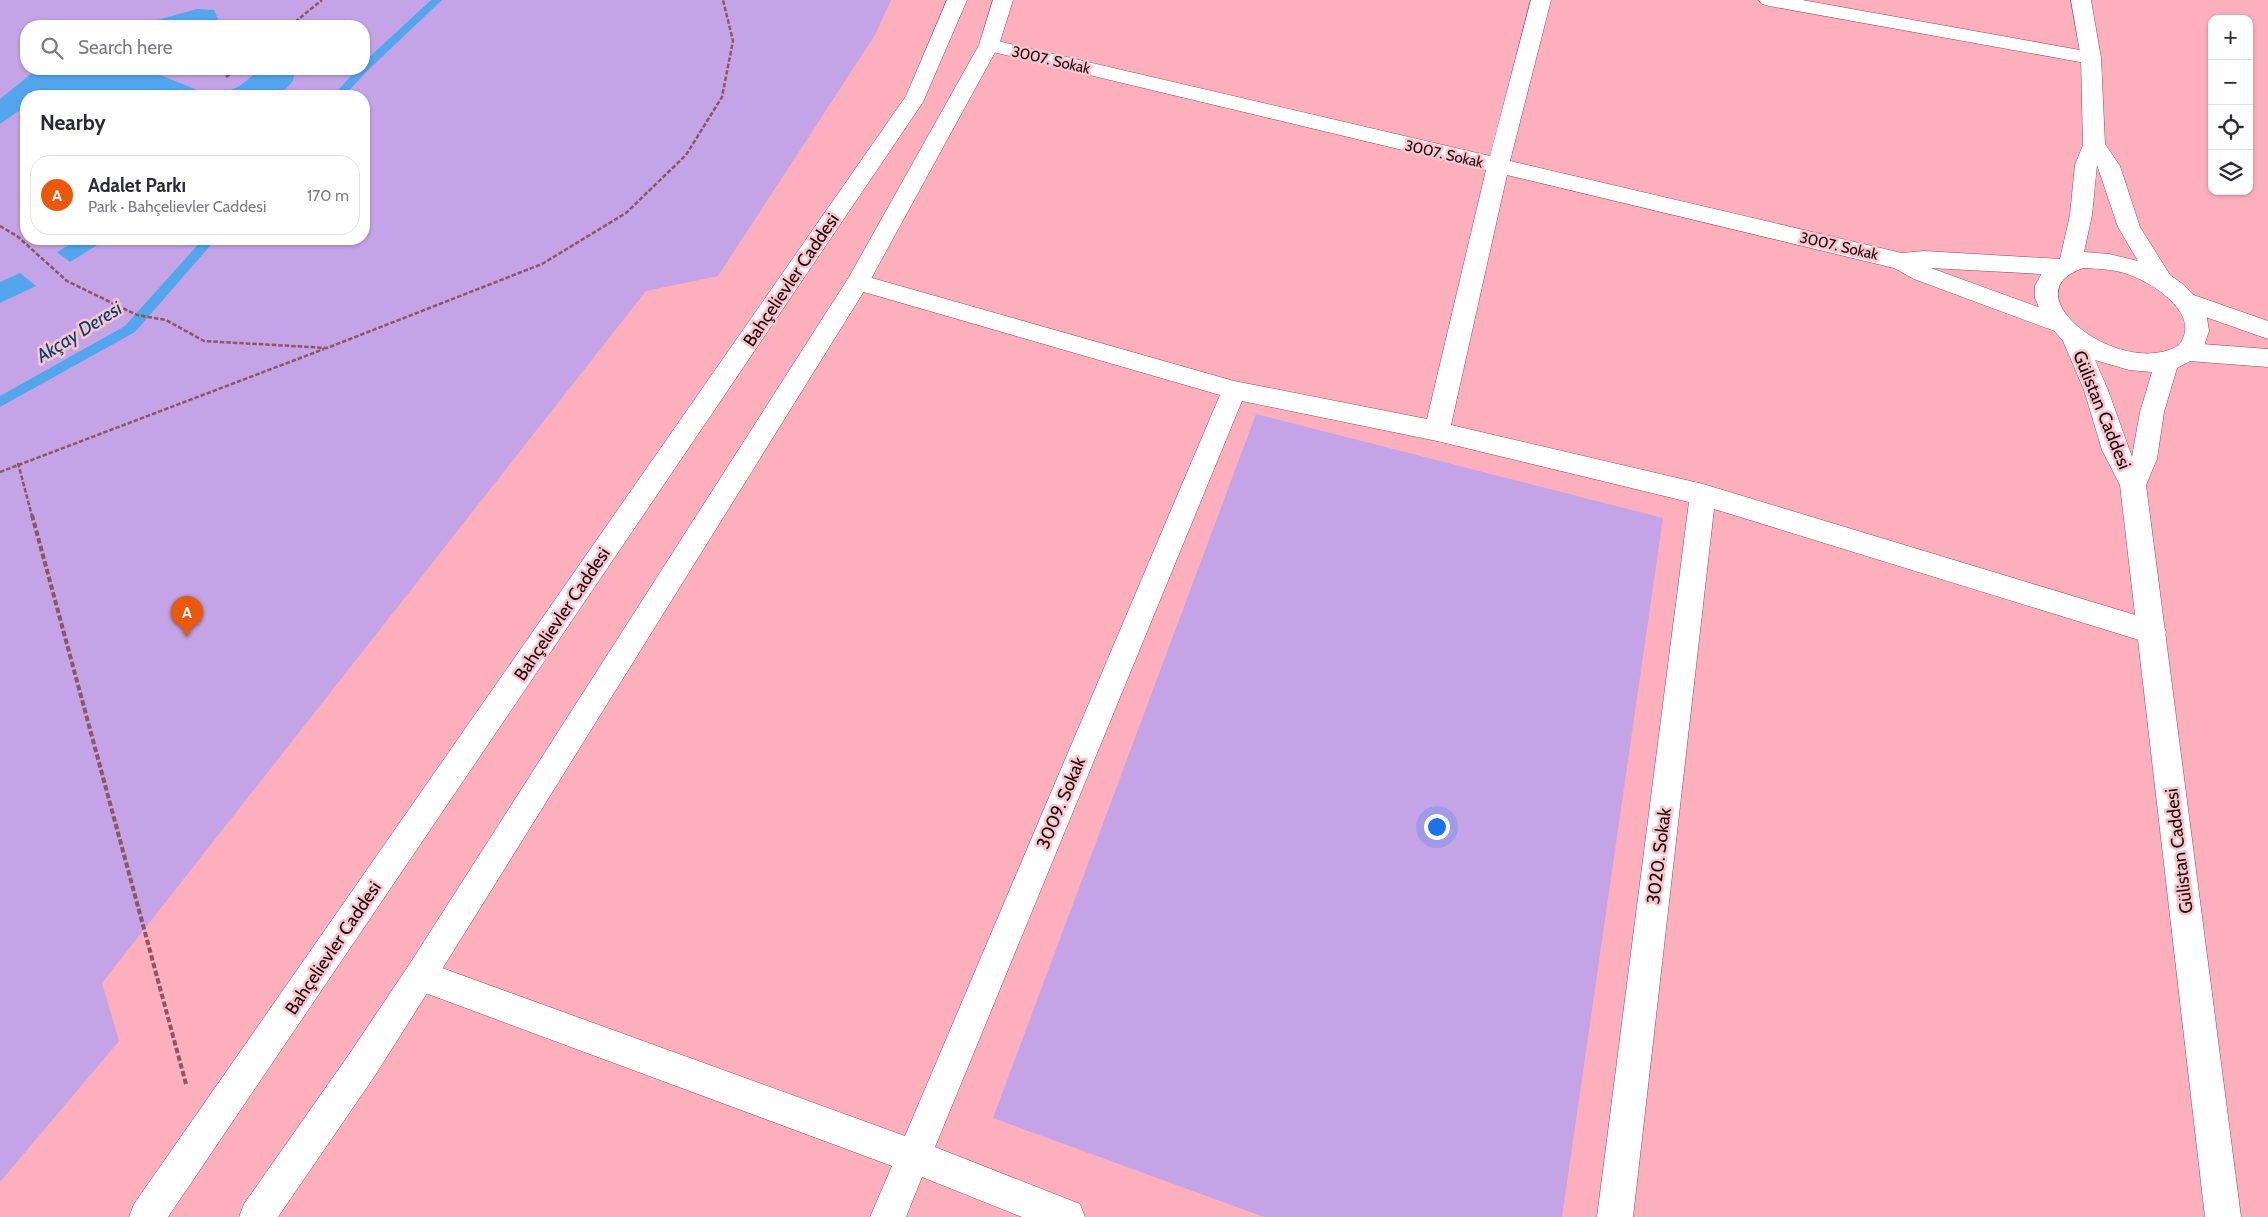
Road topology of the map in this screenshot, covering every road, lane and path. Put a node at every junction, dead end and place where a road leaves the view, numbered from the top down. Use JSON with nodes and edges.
{"nodes":[{"id":1,"x":322,"y":0,"type":"edge"},
{"id":2,"x":724,"y":0,"type":"edge"},
{"id":3,"x":956,"y":0,"type":"edge"},
{"id":4,"x":1003,"y":0,"type":"edge"},
{"id":5,"x":1541,"y":0,"type":"edge"},
{"id":6,"x":1768,"y":0,"type":"edge"},
{"id":7,"x":2081,"y":0,"type":"edge"},
{"id":8,"x":297,"y":20,"type":"edge"},
{"id":9,"x":989,"y":45,"type":"junction"},
{"id":10,"x":2091,"y":58,"type":"junction"},
{"id":11,"x":229,"y":75,"type":"edge"},
{"id":12,"x":226,"y":77,"type":"dead end"},
{"id":13,"x":2094,"y":145,"type":"junction"},
{"id":14,"x":1498,"y":167,"type":"junction"},
{"id":15,"x":0,"y":226,"type":"edge"},
{"id":16,"x":20,"y":239,"type":"edge"},
{"id":17,"x":27,"y":245,"type":"edge"},
{"id":18,"x":1900,"y":261,"type":"junction"},
{"id":19,"x":2066,"y":264,"type":"junction"},
{"id":20,"x":2162,"y":281,"type":"junction"},
{"id":21,"x":858,"y":282,"type":"junction"},
{"id":22,"x":2186,"y":301,"type":"junction"},
{"id":23,"x":2066,"y":330,"type":"junction"},
{"id":24,"x":2268,"y":330,"type":"edge"},
{"id":25,"x":327,"y":348,"type":"junction"},
{"id":26,"x":2189,"y":352,"type":"junction"},
{"id":27,"x":2268,"y":358,"type":"edge"},
{"id":28,"x":2167,"y":362,"type":"junction"},
{"id":29,"x":1234,"y":390,"type":"junction"},
{"id":30,"x":1437,"y":431,"type":"junction"},
{"id":31,"x":18,"y":463,"type":"junction"},
{"id":32,"x":0,"y":472,"type":"edge"},
{"id":33,"x":2134,"y":484,"type":"junction"},
{"id":34,"x":1703,"y":495,"type":"junction"},
{"id":35,"x":2152,"y":632,"type":"junction"},
{"id":36,"x":420,"y":976,"type":"junction"},
{"id":37,"x":201,"y":1140,"type":"junction"},
{"id":38,"x":913,"y":1156,"type":"junction"},
{"id":39,"x":147,"y":1217,"type":"edge"},
{"id":40,"x":257,"y":1217,"type":"edge"},
{"id":41,"x":888,"y":1217,"type":"edge"},
{"id":42,"x":1067,"y":1217,"type":"edge"},
{"id":43,"x":1615,"y":1217,"type":"edge"},
{"id":44,"x":2224,"y":1217,"type":"edge"}],
"edges":[{"from":1,"to":8,"type":"path"},
{"from":2,"to":25,"type":"path"},
{"from":3,"to":37,"type":"street","name":"Bahçelievler Caddesi"},
{"from":4,"to":9,"type":"street"},
{"from":5,"to":14,"type":"street"},
{"from":6,"to":10,"type":"street"},
{"from":7,"to":10,"type":"street"},
{"from":9,"to":14,"type":"street","name":"3007. Sokak"},
{"from":9,"to":21,"type":"street"},
{"from":10,"to":13,"type":"street"},
{"from":11,"to":12,"type":"path"},
{"from":13,"to":19,"type":"street"},
{"from":13,"to":20,"type":"street"},
{"from":14,"to":18,"type":"street","name":"3007. Sokak"},
{"from":14,"to":30,"type":"street"},
{"from":15,"to":16,"type":"path"},
{"from":17,"to":25,"type":"path"},
{"from":18,"to":19,"type":"street","name":"3007. Sokak"},
{"from":18,"to":23,"type":"street","name":"3007. Sokak"},
{"from":19,"to":20,"type":"street"},
{"from":19,"to":23,"type":"street"},
{"from":20,"to":22,"type":"street"},
{"from":21,"to":29,"type":"street"},
{"from":21,"to":36,"type":"street"},
{"from":22,"to":24,"type":"street"},
{"from":22,"to":26,"type":"street"},
{"from":23,"to":28,"type":"street"},
{"from":23,"to":33,"type":"street","name":"Gülistan Caddesi"},
{"from":25,"to":31,"type":"path"},
{"from":26,"to":27,"type":"street"},
{"from":26,"to":28,"type":"street"},
{"from":28,"to":33,"type":"street","name":"Gülistan Caddesi"},
{"from":29,"to":30,"type":"street"},
{"from":29,"to":38,"type":"street","name":"3009. Sokak"},
{"from":30,"to":34,"type":"street"},
{"from":31,"to":32,"type":"path"},
{"from":31,"to":37,"type":"path"},
{"from":33,"to":35,"type":"street","name":"Gülistan Caddesi"},
{"from":34,"to":35,"type":"street"},
{"from":34,"to":43,"type":"street","name":"3020. Sokak"},
{"from":35,"to":44,"type":"street","name":"Gülistan Caddesi"},
{"from":36,"to":38,"type":"street"},
{"from":36,"to":40,"type":"street"},
{"from":37,"to":39,"type":"street","name":"Bahçelievler Caddesi"},
{"from":38,"to":41,"type":"street","name":"3009. Sokak"},
{"from":38,"to":42,"type":"street"}]}
